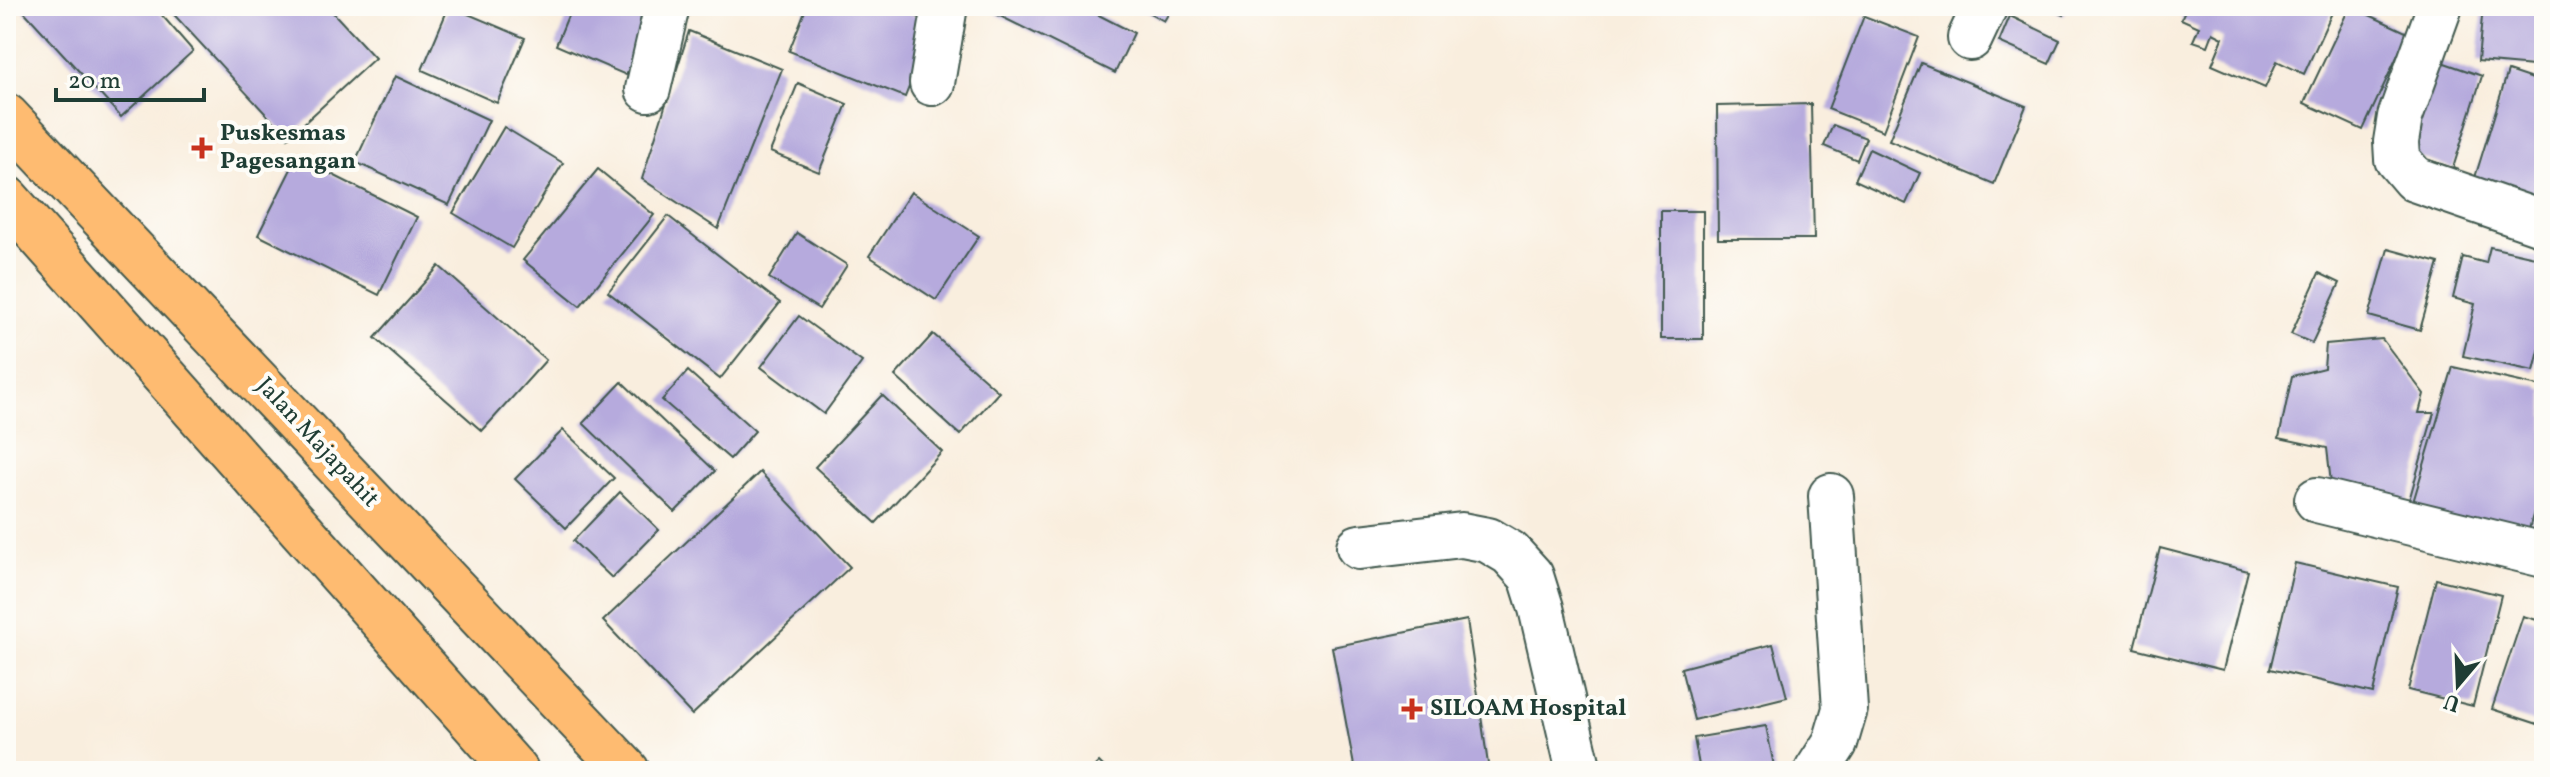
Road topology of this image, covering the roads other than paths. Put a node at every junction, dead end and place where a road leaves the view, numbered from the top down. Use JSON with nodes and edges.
{"nodes":[{"id":1,"x":667,"y":6,"type":"edge"},
{"id":2,"x":945,"y":6,"type":"edge"},
{"id":3,"x":2440,"y":6,"type":"edge"},
{"id":4,"x":932,"y":83,"type":"dead end"},
{"id":5,"x":648,"y":89,"type":"dead end"},
{"id":6,"x":6,"y":116,"type":"edge"},
{"id":7,"x":6,"y":198,"type":"edge"},
{"id":8,"x":2544,"y":224,"type":"edge"},
{"id":9,"x":1831,"y":496,"type":"dead end"},
{"id":10,"x":2317,"y":500,"type":"dead end"},
{"id":11,"x":1359,"y":547,"type":"dead end"},
{"id":12,"x":2544,"y":555,"type":"edge"},
{"id":13,"x":516,"y":771,"type":"edge"},
{"id":14,"x":627,"y":771,"type":"edge"},
{"id":15,"x":1579,"y":771,"type":"edge"},
{"id":16,"x":1817,"y":771,"type":"edge"}],
"edges":[{"from":1,"to":5,"type":"street"},
{"from":2,"to":4,"type":"street"},
{"from":3,"to":8,"type":"street"},
{"from":6,"to":14,"type":"main road","name":"Jalan Majapahit"},
{"from":7,"to":13,"type":"main road"},
{"from":9,"to":16,"type":"street"},
{"from":10,"to":12,"type":"street"},
{"from":11,"to":15,"type":"street"}]}
